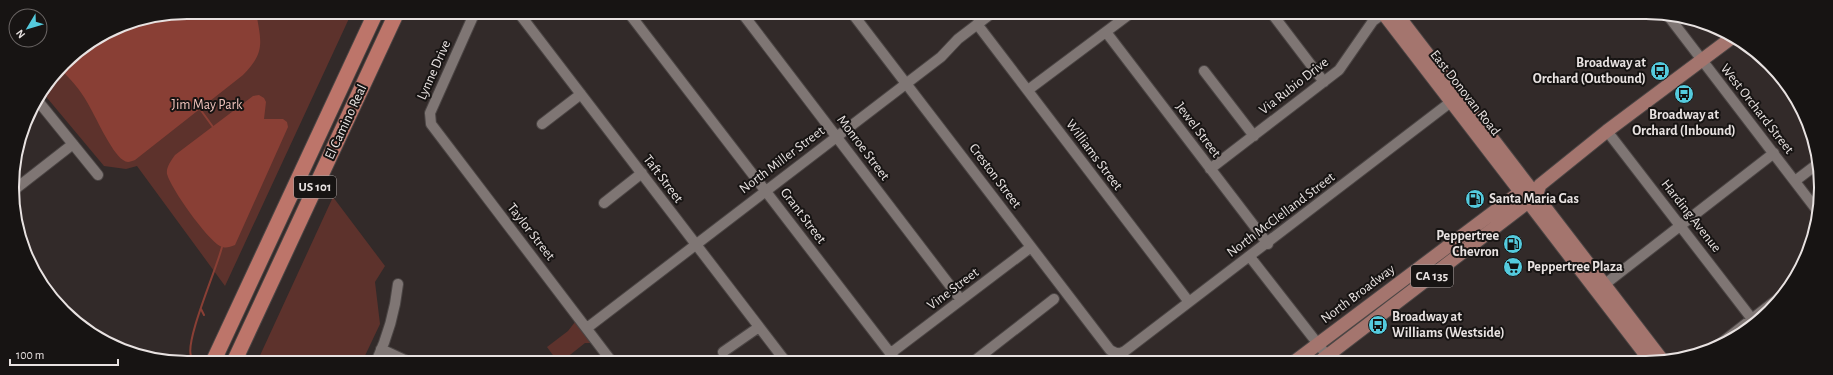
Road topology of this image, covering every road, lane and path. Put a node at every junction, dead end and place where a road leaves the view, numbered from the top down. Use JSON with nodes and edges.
{"nodes":[{"id":1,"x":373,"y":19,"type":"edge"},
{"id":2,"x":394,"y":19,"type":"edge"},
{"id":3,"x":472,"y":19,"type":"edge"},
{"id":4,"x":523,"y":19,"type":"edge"},
{"id":5,"x":633,"y":19,"type":"edge"},
{"id":6,"x":747,"y":19,"type":"edge"},
{"id":7,"x":857,"y":19,"type":"edge"},
{"id":8,"x":984,"y":19,"type":"edge"},
{"id":9,"x":1123,"y":19,"type":"edge"},
{"id":10,"x":1275,"y":19,"type":"edge"},
{"id":11,"x":1376,"y":19,"type":"edge"},
{"id":12,"x":1388,"y":19,"type":"edge"},
{"id":13,"x":1400,"y":19,"type":"edge"},
{"id":14,"x":1671,"y":21,"type":"edge"},
{"id":15,"x":977,"y":24,"type":"junction"},
{"id":16,"x":1106,"y":32,"type":"junction"},
{"id":17,"x":1728,"y":41,"type":"edge"},
{"id":18,"x":1702,"y":61,"type":"junction"},
{"id":19,"x":1204,"y":71,"type":"dead end"},
{"id":20,"x":1324,"y":82,"type":"junction"},
{"id":21,"x":907,"y":84,"type":"junction"},
{"id":22,"x":1028,"y":90,"type":"junction"},
{"id":23,"x":581,"y":94,"type":"junction"},
{"id":24,"x":1455,"y":99,"type":"junction"},
{"id":25,"x":41,"y":105,"type":"edge"},
{"id":26,"x":429,"y":118,"type":"joint"},
{"id":27,"x":542,"y":124,"type":"dead end"},
{"id":28,"x":1607,"y":131,"type":"junction"},
{"id":29,"x":837,"y":136,"type":"junction"},
{"id":30,"x":1254,"y":136,"type":"junction"},
{"id":31,"x":73,"y":144,"type":"junction"},
{"id":32,"x":1774,"y":153,"type":"junction"},
{"id":33,"x":1813,"y":167,"type":"edge"},
{"id":34,"x":1210,"y":169,"type":"junction"},
{"id":35,"x":642,"y":173,"type":"junction"},
{"id":36,"x":98,"y":174,"type":"dead end"},
{"id":37,"x":1795,"y":181,"type":"junction"},
{"id":38,"x":19,"y":186,"type":"edge"},
{"id":39,"x":766,"y":190,"type":"junction"},
{"id":40,"x":1531,"y":192,"type":"junction"},
{"id":41,"x":604,"y":203,"type":"dead end"},
{"id":42,"x":1813,"y":205,"type":"edge"},
{"id":43,"x":1680,"y":226,"type":"junction"},
{"id":44,"x":695,"y":244,"type":"junction"},
{"id":45,"x":1268,"y":244,"type":"junction"},
{"id":46,"x":1031,"y":247,"type":"junction"},
{"id":47,"x":1250,"y":256,"type":"junction"},
{"id":48,"x":398,"y":284,"type":"dead end"},
{"id":49,"x":1600,"y":287,"type":"junction"},
{"id":50,"x":1054,"y":299,"type":"dead end"},
{"id":51,"x":961,"y":300,"type":"junction"},
{"id":52,"x":1189,"y":302,"type":"junction"},
{"id":53,"x":1752,"y":319,"type":"edge"},
{"id":54,"x":759,"y":327,"type":"junction"},
{"id":55,"x":587,"y":328,"type":"junction"},
{"id":56,"x":1318,"y":345,"type":"junction"},
{"id":57,"x":381,"y":349,"type":"junction"},
{"id":58,"x":723,"y":352,"type":"dead end"},
{"id":59,"x":891,"y":354,"type":"joint"},
{"id":60,"x":1118,"y":354,"type":"joint"},
{"id":61,"x":216,"y":356,"type":"edge"},
{"id":62,"x":237,"y":356,"type":"edge"},
{"id":63,"x":378,"y":356,"type":"edge"},
{"id":64,"x":396,"y":356,"type":"edge"},
{"id":65,"x":608,"y":356,"type":"edge"},
{"id":66,"x":781,"y":356,"type":"edge"},
{"id":67,"x":981,"y":356,"type":"edge"},
{"id":68,"x":1302,"y":356,"type":"edge"},
{"id":69,"x":1324,"y":356,"type":"edge"},
{"id":70,"x":1331,"y":356,"type":"edge"},
{"id":71,"x":1647,"y":356,"type":"edge"},
{"id":72,"x":1659,"y":356,"type":"edge"}],
"edges":[{"from":1,"to":61,"type":"highway","name":"El Camino Real","number":"US 101"},
{"from":2,"to":62,"type":"highway","name":"El Camino Real","number":"US 101"},
{"from":3,"to":26,"type":"street","name":"Lynne Drive"},
{"from":4,"to":23,"type":"street","name":"Taft Street"},
{"from":5,"to":39,"type":"street","name":"Grant Street"},
{"from":6,"to":29,"type":"street","name":"Monroe Street"},
{"from":7,"to":21,"type":"street","name":"Creston Street"},
{"from":8,"to":15,"type":"street","name":"North Miller Street"},
{"from":9,"to":16,"type":"street"},
{"from":10,"to":20,"type":"street"},
{"from":11,"to":20,"type":"street","name":"Via Rubio Drive"},
{"from":12,"to":24,"type":"main road","name":"East Donovan Road"},
{"from":13,"to":24,"type":"main road","name":"East Donovan Road"},
{"from":14,"to":18,"type":"street","name":"West Orchard Street"},
{"from":15,"to":21,"type":"street","name":"North Miller Street"},
{"from":15,"to":22,"type":"street","name":"Williams Street"},
{"from":16,"to":22,"type":"street"},
{"from":16,"to":34,"type":"street","name":"Jewel Street"},
{"from":17,"to":18,"type":"main road","name":"North Broadway","number":"CA 135"},
{"from":18,"to":28,"type":"main road","name":"North Broadway","number":"CA 135"},
{"from":18,"to":32,"type":"street","name":"West Orchard Street"},
{"from":19,"to":30,"type":"street"},
{"from":20,"to":30,"type":"street","name":"Via Rubio Drive"},
{"from":21,"to":29,"type":"street","name":"North Miller Street"},
{"from":21,"to":46,"type":"street","name":"Creston Street"},
{"from":22,"to":52,"type":"street","name":"Williams Street"},
{"from":23,"to":27,"type":"street"},
{"from":23,"to":35,"type":"street","name":"Taft Street"},
{"from":24,"to":40,"type":"main road","name":"East Donovan Road"},
{"from":24,"to":45,"type":"street","name":"North McClelland Street"},
{"from":25,"to":31,"type":"street"},
{"from":26,"to":55,"type":"street","name":"Taylor Street"},
{"from":28,"to":40,"type":"main road","name":"North Broadway","number":"CA 135"},
{"from":28,"to":43,"type":"street","name":"Harding Avenue"},
{"from":29,"to":39,"type":"street","name":"North Miller Street"},
{"from":29,"to":51,"type":"street","name":"Monroe Street"},
{"from":30,"to":34,"type":"street","name":"Via Rubio Drive"},
{"from":31,"to":36,"type":"street"},
{"from":31,"to":38,"type":"street"},
{"from":32,"to":37,"type":"street","name":"West Orchard Street"},
{"from":32,"to":43,"type":"street"},
{"from":33,"to":37,"type":"street"},
{"from":34,"to":45,"type":"street","name":"Jewel Street"},
{"from":35,"to":41,"type":"street"},
{"from":35,"to":44,"type":"street","name":"Taft Street"},
{"from":37,"to":42,"type":"street","name":"West Orchard Street"},
{"from":39,"to":44,"type":"street","name":"North Miller Street"},
{"from":39,"to":59,"type":"street","name":"Grant Street"},
{"from":40,"to":49,"type":"main road","name":"East Donovan Road"},
{"from":40,"to":56,"type":"main road","name":"North Broadway","number":"CA 135"},
{"from":40,"to":70,"type":"main road","name":"North Broadway","number":"CA 135"},
{"from":43,"to":49,"type":"street"},
{"from":43,"to":53,"type":"street","name":"Harding Avenue"},
{"from":44,"to":54,"type":"street","name":"Taft Street"},
{"from":44,"to":55,"type":"street","name":"North Miller Street"},
{"from":45,"to":47,"type":"street","name":"North McClelland Street"},
{"from":46,"to":51,"type":"street","name":"Vine Street"},
{"from":46,"to":60,"type":"street","name":"Creston Street"},
{"from":47,"to":52,"type":"street","name":"North McClelland Street"},
{"from":47,"to":56,"type":"street"},
{"from":48,"to":57,"type":"street"},
{"from":49,"to":71,"type":"main road"},
{"from":49,"to":72,"type":"main road"},
{"from":50,"to":67,"type":"street"},
{"from":51,"to":59,"type":"street","name":"Vine Street"},
{"from":52,"to":60,"type":"street","name":"North McClelland Street"},
{"from":54,"to":58,"type":"street"},
{"from":54,"to":66,"type":"street","name":"Taft Street"},
{"from":55,"to":65,"type":"street","name":"Taylor Street"},
{"from":56,"to":68,"type":"main road","name":"North Broadway","number":"CA 135"},
{"from":56,"to":69,"type":"street"},
{"from":57,"to":63,"type":"street"},
{"from":57,"to":64,"type":"street"}]}
